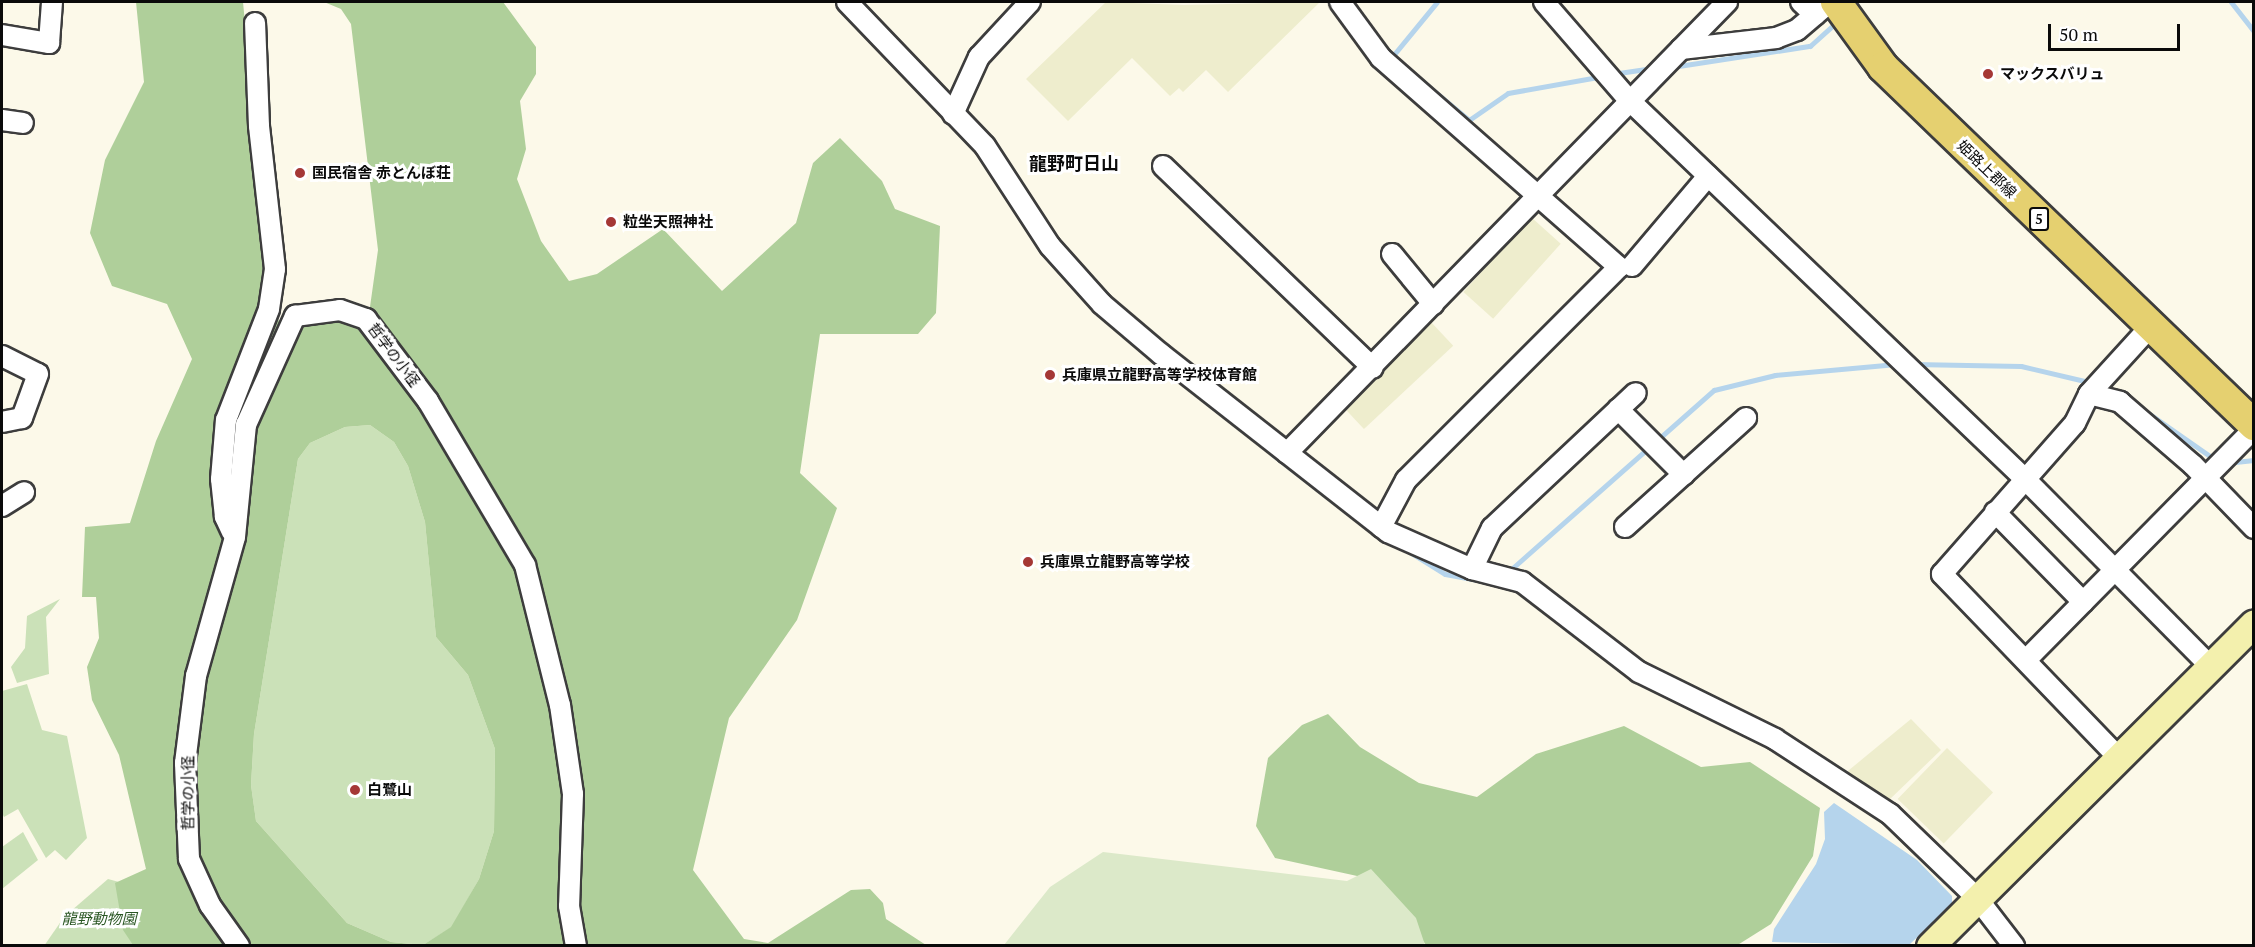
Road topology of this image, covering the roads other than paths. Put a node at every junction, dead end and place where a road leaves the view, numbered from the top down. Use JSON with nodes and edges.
{"nodes":[{"id":1,"x":52,"y":2,"type":"edge"},
{"id":2,"x":848,"y":2,"type":"edge"},
{"id":3,"x":1030,"y":2,"type":"edge"},
{"id":4,"x":1340,"y":2,"type":"edge"},
{"id":5,"x":1544,"y":2,"type":"edge"},
{"id":6,"x":1727,"y":2,"type":"edge"},
{"id":7,"x":1801,"y":2,"type":"edge"},
{"id":8,"x":1830,"y":2,"type":"edge"},
{"id":9,"x":1826,"y":8,"type":"edge"},
{"id":10,"x":255,"y":23,"type":"dead end"},
{"id":11,"x":2,"y":35,"type":"edge"},
{"id":12,"x":1680,"y":49,"type":"junction"},
{"id":13,"x":1629,"y":100,"type":"junction"},
{"id":14,"x":953,"y":114,"type":"junction"},
{"id":15,"x":2,"y":120,"type":"edge"},
{"id":16,"x":23,"y":123,"type":"dead end"},
{"id":17,"x":1163,"y":166,"type":"dead end"},
{"id":18,"x":1708,"y":176,"type":"junction"},
{"id":19,"x":1540,"y":195,"type":"junction"},
{"id":20,"x":1392,"y":254,"type":"dead end"},
{"id":21,"x":1632,"y":266,"type":"dead end"},
{"id":22,"x":1433,"y":304,"type":"junction"},
{"id":23,"x":2150,"y":327,"type":"junction"},
{"id":24,"x":2,"y":356,"type":"edge"},
{"id":25,"x":1373,"y":368,"type":"junction"},
{"id":26,"x":1636,"y":393,"type":"dead end"},
{"id":27,"x":2089,"y":394,"type":"junction"},
{"id":28,"x":1618,"y":409,"type":"junction"},
{"id":29,"x":1746,"y":418,"type":"dead end"},
{"id":30,"x":2,"y":422,"type":"edge"},
{"id":31,"x":2253,"y":427,"type":"edge"},
{"id":32,"x":1287,"y":453,"type":"junction"},
{"id":33,"x":2216,"y":468,"type":"junction"},
{"id":34,"x":1684,"y":476,"type":"junction"},
{"id":35,"x":2024,"y":478,"type":"junction"},
{"id":36,"x":24,"y":492,"type":"dead end"},
{"id":37,"x":2,"y":506,"type":"edge"},
{"id":38,"x":1995,"y":512,"type":"junction"},
{"id":39,"x":1381,"y":527,"type":"junction"},
{"id":40,"x":1625,"y":527,"type":"dead end"},
{"id":41,"x":2253,"y":528,"type":"edge"},
{"id":42,"x":235,"y":537,"type":"junction"},
{"id":43,"x":1472,"y":569,"type":"junction"},
{"id":44,"x":2115,"y":570,"type":"junction"},
{"id":45,"x":2083,"y":602,"type":"junction"},
{"id":46,"x":2253,"y":623,"type":"edge"},
{"id":47,"x":2027,"y":659,"type":"junction"},
{"id":48,"x":2209,"y":665,"type":"junction"},
{"id":49,"x":2118,"y":757,"type":"junction"},
{"id":50,"x":1977,"y":898,"type":"junction"},
{"id":51,"x":239,"y":945,"type":"edge"},
{"id":52,"x":576,"y":945,"type":"edge"},
{"id":53,"x":1929,"y":945,"type":"edge"},
{"id":54,"x":2014,"y":945,"type":"edge"}],
"edges":[{"from":1,"to":11,"type":"street"},
{"from":2,"to":14,"type":"street"},
{"from":3,"to":14,"type":"street"},
{"from":4,"to":19,"type":"street"},
{"from":5,"to":13,"type":"street"},
{"from":6,"to":12,"type":"street"},
{"from":7,"to":9,"type":"street"},
{"from":8,"to":9,"type":"street"},
{"from":9,"to":12,"type":"street"},
{"from":9,"to":23,"type":"main road","name":"姫路上郡線","number":"5"},
{"from":10,"to":42,"type":"street"},
{"from":12,"to":13,"type":"street"},
{"from":13,"to":18,"type":"street"},
{"from":13,"to":19,"type":"street"},
{"from":14,"to":32,"type":"street"},
{"from":15,"to":16,"type":"street"},
{"from":17,"to":25,"type":"street"},
{"from":18,"to":21,"type":"street"},
{"from":18,"to":35,"type":"street"},
{"from":19,"to":22,"type":"street"},
{"from":19,"to":39,"type":"street"},
{"from":20,"to":22,"type":"street"},
{"from":22,"to":25,"type":"street"},
{"from":23,"to":27,"type":"street"},
{"from":23,"to":31,"type":"main road","name":"姫路上郡線","number":"5"},
{"from":24,"to":30,"type":"street"},
{"from":25,"to":32,"type":"street"},
{"from":26,"to":28,"type":"street"},
{"from":27,"to":33,"type":"street"},
{"from":27,"to":35,"type":"street"},
{"from":28,"to":34,"type":"street"},
{"from":28,"to":43,"type":"street"},
{"from":29,"to":34,"type":"street"},
{"from":31,"to":33,"type":"street"},
{"from":32,"to":39,"type":"street"},
{"from":33,"to":41,"type":"street"},
{"from":33,"to":44,"type":"street"},
{"from":34,"to":40,"type":"street"},
{"from":35,"to":38,"type":"street"},
{"from":35,"to":44,"type":"street"},
{"from":36,"to":37,"type":"street"},
{"from":38,"to":45,"type":"street"},
{"from":38,"to":47,"type":"street"},
{"from":39,"to":43,"type":"street"},
{"from":42,"to":51,"type":"street","name":"哲学の小径"},
{"from":42,"to":52,"type":"street","name":"哲学の小径"},
{"from":43,"to":50,"type":"street"},
{"from":44,"to":45,"type":"street"},
{"from":44,"to":48,"type":"street"},
{"from":45,"to":47,"type":"street"},
{"from":46,"to":48,"type":"street"},
{"from":47,"to":49,"type":"street"},
{"from":48,"to":49,"type":"street"},
{"from":49,"to":50,"type":"street"},
{"from":50,"to":53,"type":"street"},
{"from":50,"to":54,"type":"street"}]}
